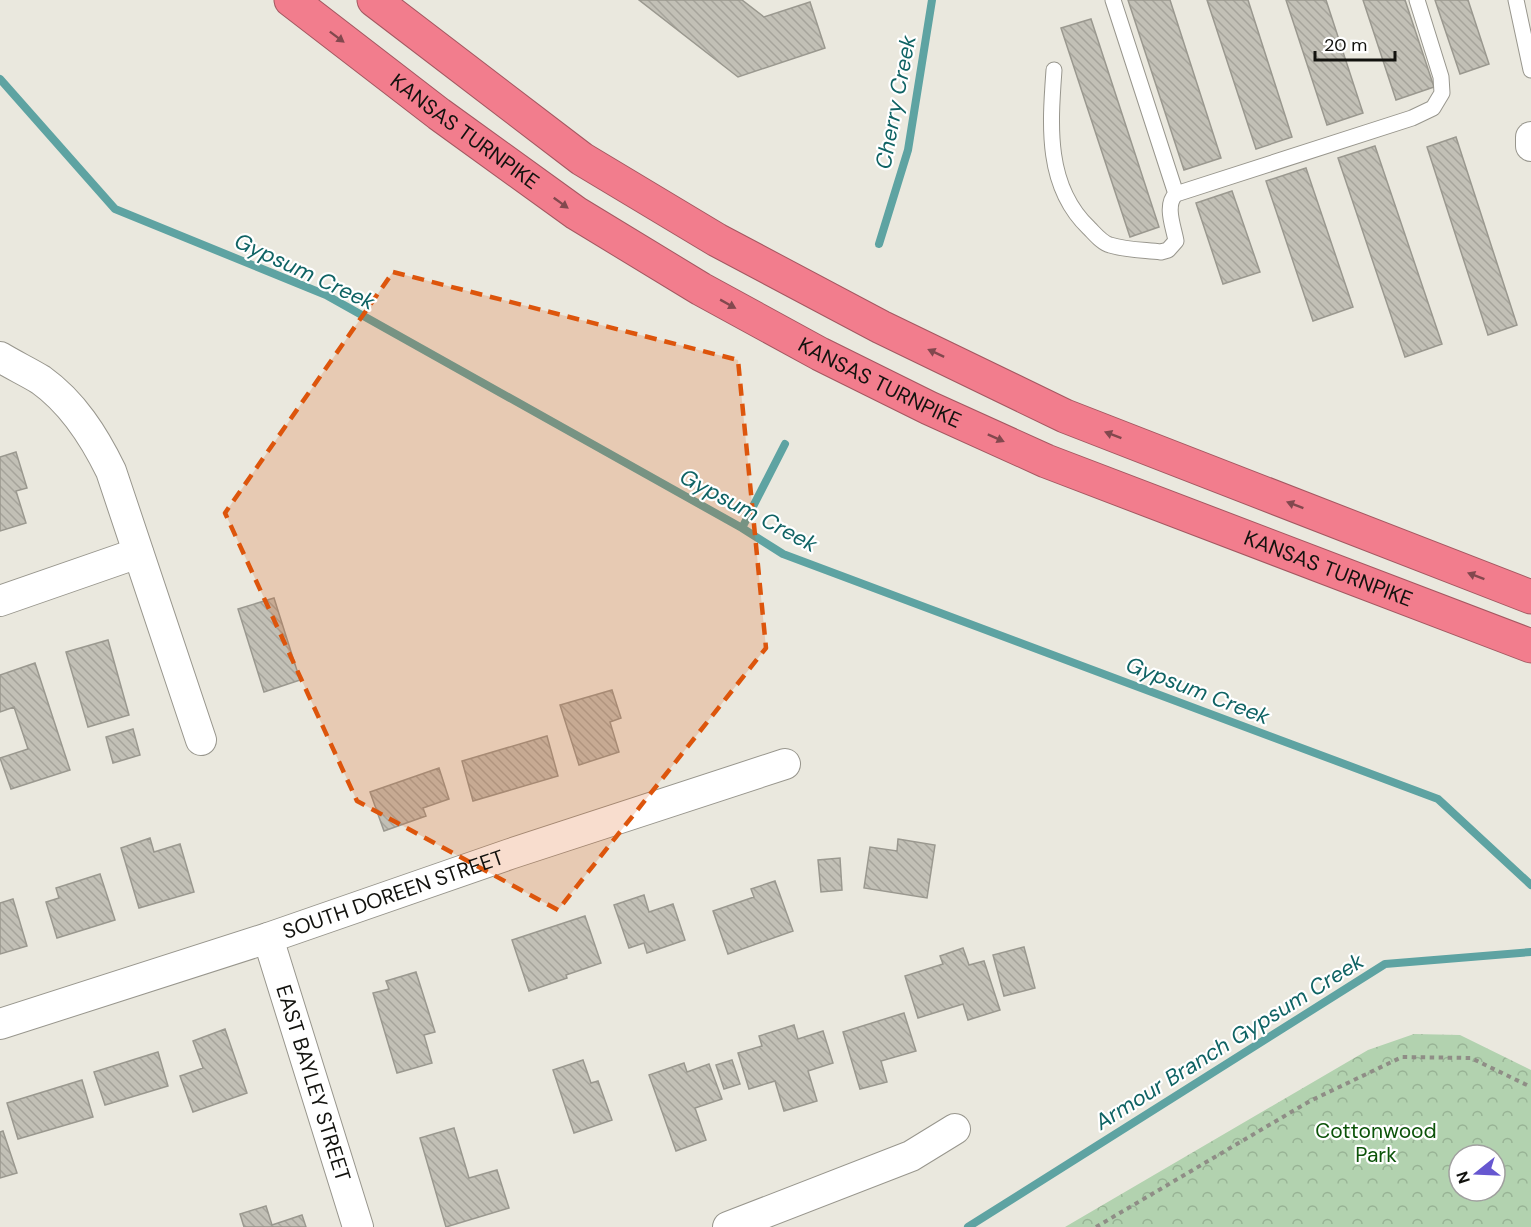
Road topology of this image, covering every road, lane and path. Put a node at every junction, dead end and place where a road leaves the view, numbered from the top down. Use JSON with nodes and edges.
{"nodes":[{"id":1,"x":291,"y":0,"type":"edge"},
{"id":2,"x":374,"y":0,"type":"edge"},
{"id":3,"x":1113,"y":0,"type":"edge"},
{"id":4,"x":1417,"y":0,"type":"edge"},
{"id":5,"x":1516,"y":0,"type":"edge"},
{"id":6,"x":1054,"y":70,"type":"dead end"},
{"id":7,"x":1531,"y":70,"type":"edge"},
{"id":8,"x":1531,"y":136,"type":"edge"},
{"id":9,"x":1531,"y":146,"type":"edge"},
{"id":10,"x":1176,"y":194,"type":"junction"},
{"id":11,"x":0,"y":357,"type":"edge"},
{"id":12,"x":138,"y":553,"type":"junction"},
{"id":13,"x":1531,"y":597,"type":"edge"},
{"id":14,"x":0,"y":602,"type":"edge"},
{"id":15,"x":1531,"y":646,"type":"edge"},
{"id":16,"x":201,"y":740,"type":"dead end"},
{"id":17,"x":785,"y":764,"type":"dead end"},
{"id":18,"x":268,"y":938,"type":"junction"},
{"id":19,"x":0,"y":1024,"type":"edge"},
{"id":20,"x":1531,"y":1088,"type":"edge"},
{"id":21,"x":955,"y":1129,"type":"dead end"},
{"id":22,"x":358,"y":1227,"type":"edge"},
{"id":23,"x":728,"y":1227,"type":"edge"},
{"id":24,"x":1096,"y":1227,"type":"edge"}],
"edges":[{"from":1,"to":15,"type":"highway","name":"KANSAS TURNPIKE","one_way":true},
{"from":13,"to":2,"type":"highway","one_way":true},
{"from":3,"to":10,"type":"lane"},
{"from":4,"to":10,"type":"lane"},
{"from":5,"to":7,"type":"lane"},
{"from":6,"to":10,"type":"lane"},
{"from":8,"to":9,"type":"street"},
{"from":11,"to":12,"type":"street"},
{"from":12,"to":14,"type":"street"},
{"from":12,"to":16,"type":"street"},
{"from":17,"to":18,"type":"street","name":"SOUTH DOREEN STREET"},
{"from":18,"to":19,"type":"street","name":"SOUTH DOREEN STREET"},
{"from":18,"to":22,"type":"street","name":"EAST BAYLEY STREET"},
{"from":20,"to":24,"type":"path"},
{"from":21,"to":23,"type":"street"}]}
